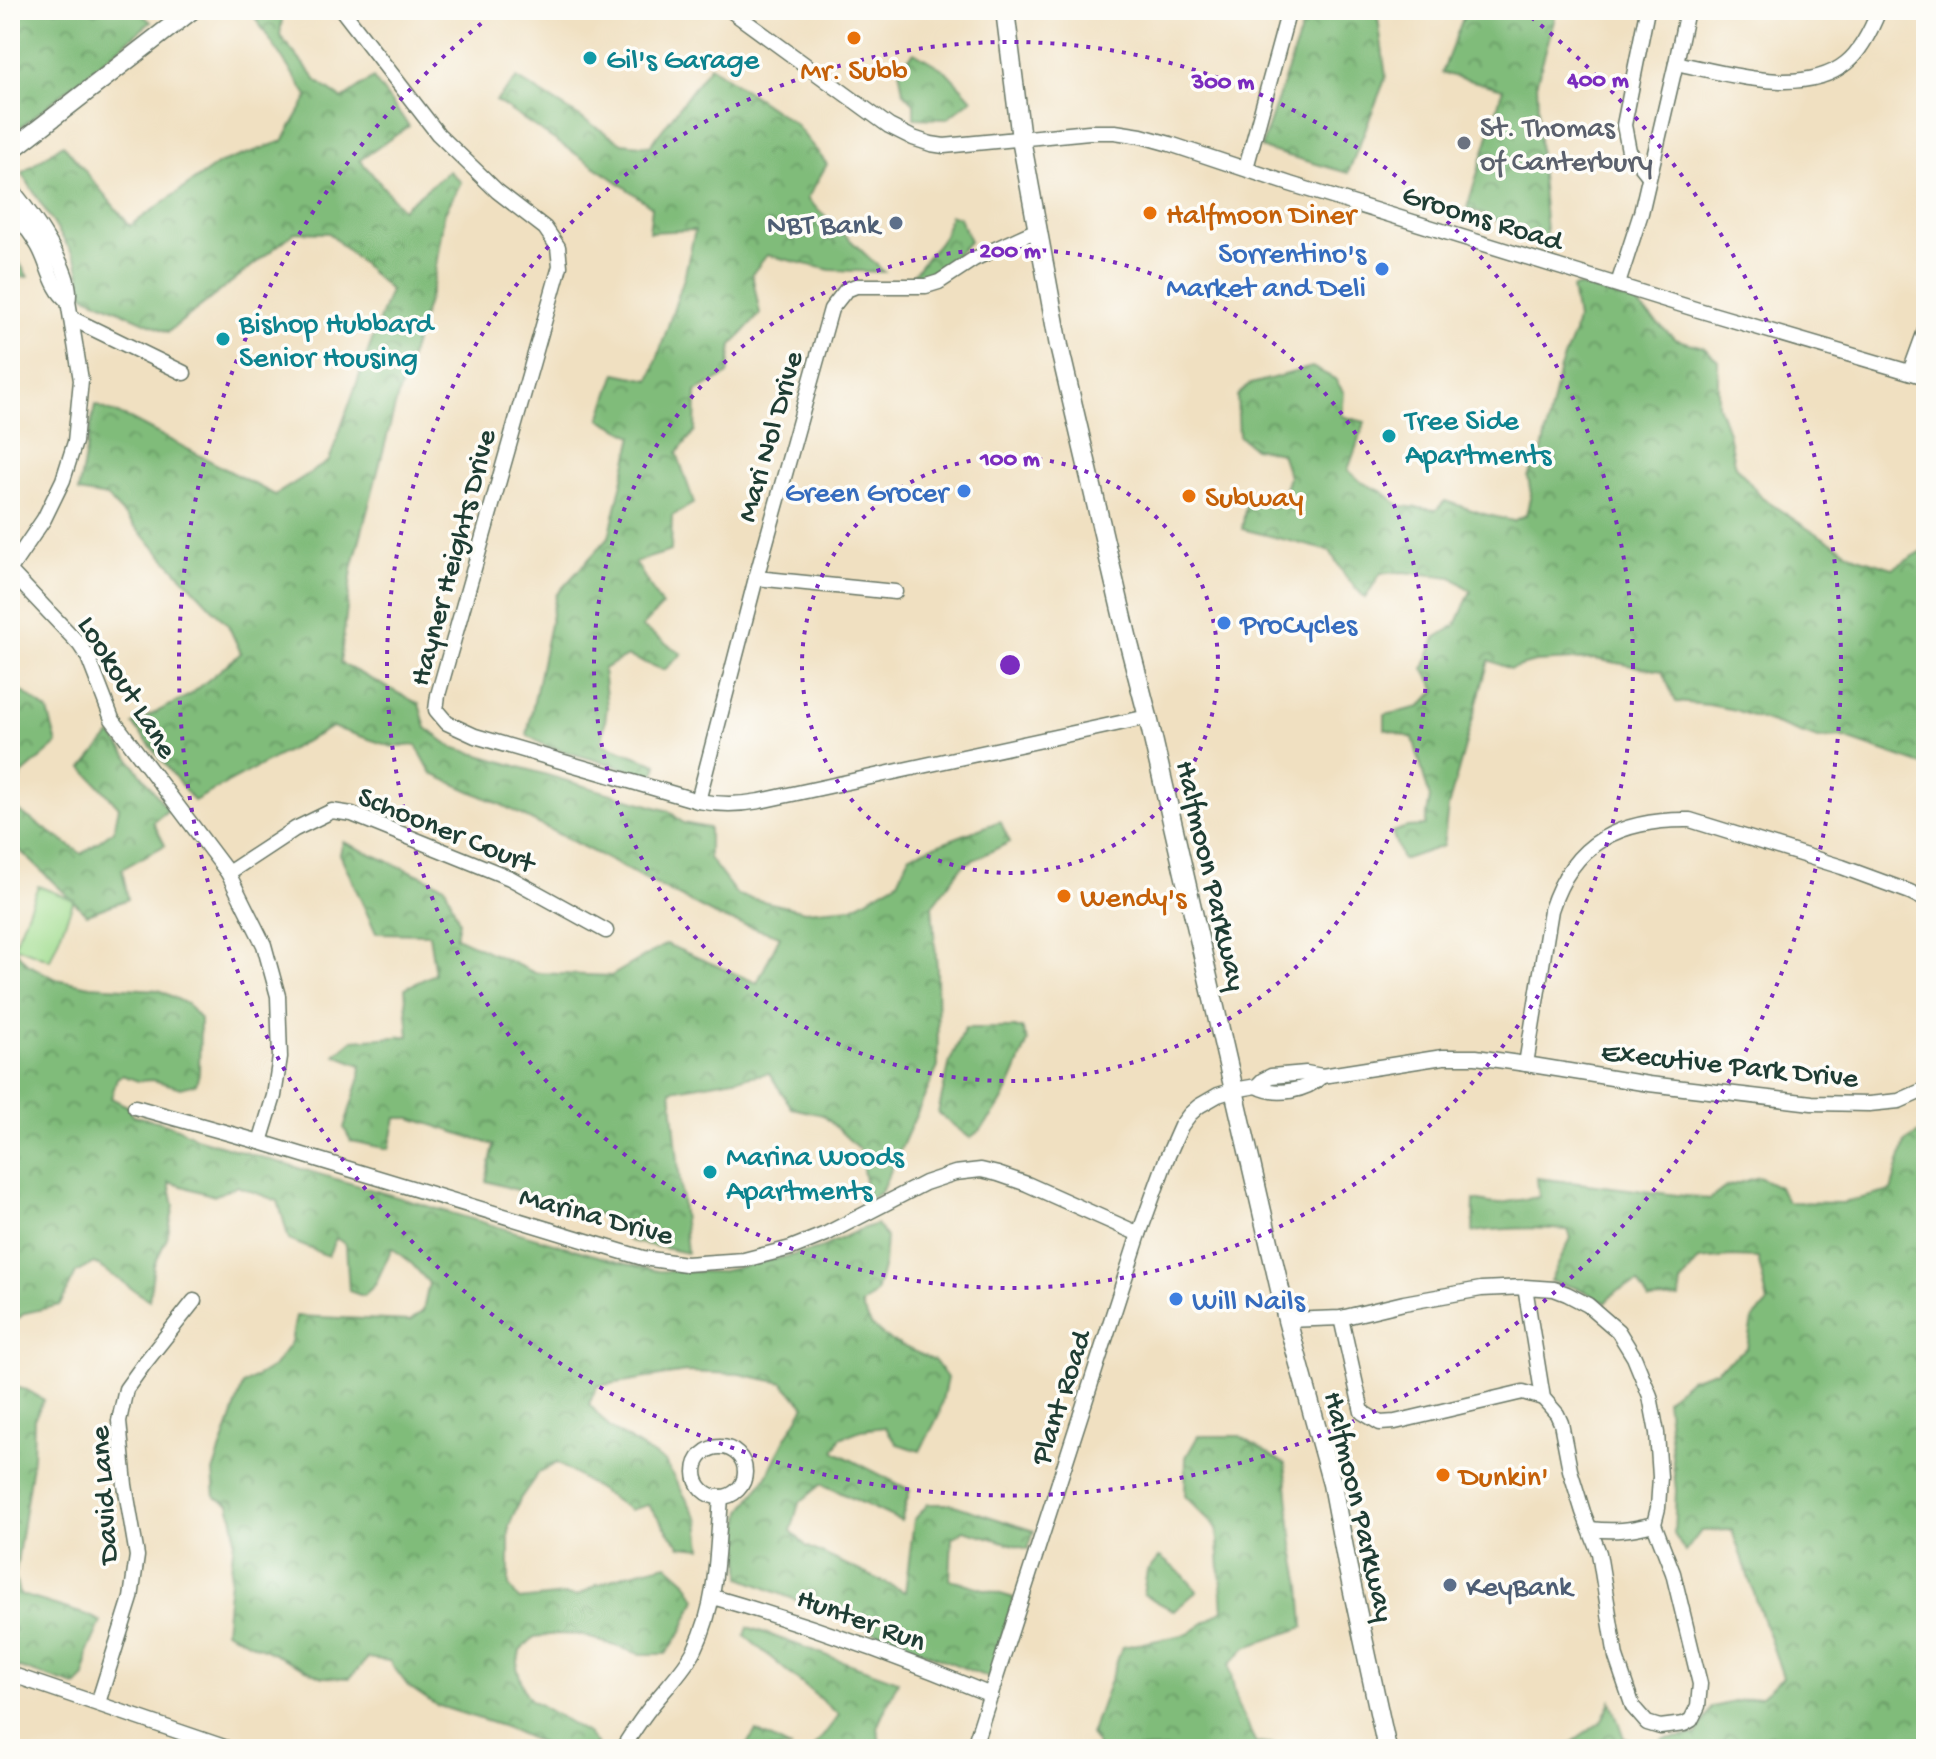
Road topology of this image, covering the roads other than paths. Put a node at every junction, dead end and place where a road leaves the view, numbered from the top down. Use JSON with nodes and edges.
{"nodes":[{"id":1,"x":192,"y":10,"type":"edge"},
{"id":2,"x":342,"y":10,"type":"edge"},
{"id":3,"x":730,"y":10,"type":"edge"},
{"id":4,"x":1005,"y":10,"type":"edge"},
{"id":5,"x":1289,"y":10,"type":"edge"},
{"id":6,"x":1647,"y":10,"type":"edge"},
{"id":7,"x":1687,"y":10,"type":"edge"},
{"id":8,"x":1879,"y":10,"type":"edge"},
{"id":9,"x":1676,"y":63,"type":"junction"},
{"id":10,"x":1021,"y":139,"type":"junction"},
{"id":11,"x":10,"y":151,"type":"edge"},
{"id":12,"x":1246,"y":168,"type":"junction"},
{"id":13,"x":1649,"y":176,"type":"junction"},
{"id":14,"x":10,"y":187,"type":"edge"},
{"id":15,"x":10,"y":207,"type":"edge"},
{"id":16,"x":1039,"y":229,"type":"junction"},
{"id":17,"x":1618,"y":284,"type":"junction"},
{"id":18,"x":68,"y":301,"type":"junction"},
{"id":19,"x":71,"y":318,"type":"junction"},
{"id":20,"x":1926,"y":328,"type":"edge"},
{"id":21,"x":1910,"y":372,"type":"junction"},
{"id":22,"x":184,"y":373,"type":"dead end"},
{"id":23,"x":1926,"y":377,"type":"edge"},
{"id":24,"x":10,"y":570,"type":"edge"},
{"id":25,"x":756,"y":578,"type":"junction"},
{"id":26,"x":895,"y":592,"type":"dead end"},
{"id":27,"x":1148,"y":717,"type":"junction"},
{"id":28,"x":698,"y":801,"type":"junction"},
{"id":29,"x":228,"y":873,"type":"junction"},
{"id":30,"x":1926,"y":900,"type":"edge"},
{"id":31,"x":606,"y":931,"type":"dead end"},
{"id":32,"x":1526,"y":1064,"type":"junction"},
{"id":33,"x":1926,"y":1089,"type":"edge"},
{"id":34,"x":1234,"y":1090,"type":"junction"},
{"id":35,"x":135,"y":1107,"type":"dead end"},
{"id":36,"x":260,"y":1142,"type":"junction"},
{"id":37,"x":1139,"y":1234,"type":"junction"},
{"id":38,"x":1525,"y":1287,"type":"junction"},
{"id":39,"x":194,"y":1301,"type":"dead end"},
{"id":40,"x":1341,"y":1318,"type":"junction"},
{"id":41,"x":1287,"y":1320,"type":"junction"},
{"id":42,"x":1543,"y":1398,"type":"junction"},
{"id":43,"x":721,"y":1497,"type":"dead end"},
{"id":44,"x":1654,"y":1524,"type":"junction"},
{"id":45,"x":1590,"y":1529,"type":"junction"},
{"id":46,"x":713,"y":1597,"type":"junction"},
{"id":47,"x":10,"y":1674,"type":"edge"},
{"id":48,"x":991,"y":1695,"type":"junction"},
{"id":49,"x":98,"y":1703,"type":"junction"},
{"id":50,"x":230,"y":1749,"type":"edge"},
{"id":51,"x":622,"y":1749,"type":"edge"},
{"id":52,"x":973,"y":1749,"type":"edge"},
{"id":53,"x":1387,"y":1749,"type":"edge"}],
"edges":[{"from":1,"to":11,"type":"main road"},
{"from":2,"to":28,"type":"street","name":"Hayner Heights Drive"},
{"from":3,"to":10,"type":"street","name":"Grooms Road"},
{"from":4,"to":10,"type":"main road","name":"Halfmoon Parkway"},
{"from":5,"to":12,"type":"street"},
{"from":6,"to":13,"type":"street"},
{"from":7,"to":9,"type":"street"},
{"from":8,"to":9,"type":"street"},
{"from":9,"to":13,"type":"street"},
{"from":10,"to":12,"type":"street","name":"Grooms Road"},
{"from":10,"to":16,"type":"main road","name":"Halfmoon Parkway"},
{"from":12,"to":17,"type":"street","name":"Grooms Road"},
{"from":13,"to":17,"type":"street"},
{"from":14,"to":18,"type":"street"},
{"from":15,"to":18,"type":"street"},
{"from":16,"to":25,"type":"street","name":"Mari Nol Drive"},
{"from":16,"to":27,"type":"main road","name":"Halfmoon Parkway"},
{"from":17,"to":21,"type":"street","name":"Grooms Road"},
{"from":18,"to":19,"type":"street"},
{"from":19,"to":22,"type":"street"},
{"from":19,"to":24,"type":"street"},
{"from":20,"to":21,"type":"street"},
{"from":21,"to":23,"type":"street","name":"Grooms Road"},
{"from":24,"to":29,"type":"street","name":"Lookout Lane"},
{"from":25,"to":26,"type":"street"},
{"from":25,"to":28,"type":"street","name":"Mari Nol Drive"},
{"from":27,"to":28,"type":"street","name":"Hayner Heights Drive"},
{"from":27,"to":34,"type":"main road","name":"Halfmoon Parkway"},
{"from":29,"to":31,"type":"street","name":"Schooner Court"},
{"from":29,"to":36,"type":"street"},
{"from":30,"to":32,"type":"street"},
{"from":32,"to":33,"type":"street","name":"Executive Park Drive"},
{"from":32,"to":34,"type":"street","name":"Executive Park Drive"},
{"from":34,"to":37,"type":"street","name":"Plant Road"},
{"from":34,"to":41,"type":"main road","name":"Halfmoon Parkway"},
{"from":35,"to":36,"type":"street","name":"Marina Drive"},
{"from":36,"to":37,"type":"street","name":"Marina Drive"},
{"from":37,"to":48,"type":"street","name":"Plant Road"},
{"from":38,"to":40,"type":"street"},
{"from":38,"to":42,"type":"street"},
{"from":38,"to":44,"type":"street"},
{"from":39,"to":49,"type":"street","name":"David Lane"},
{"from":40,"to":41,"type":"street"},
{"from":40,"to":42,"type":"street"},
{"from":41,"to":53,"type":"main road","name":"Halfmoon Parkway"},
{"from":42,"to":45,"type":"street"},
{"from":43,"to":46,"type":"street"},
{"from":44,"to":45,"type":"street"},
{"from":44,"to":45,"type":"street"},
{"from":46,"to":48,"type":"street","name":"Hunter Run"},
{"from":46,"to":51,"type":"street"},
{"from":47,"to":49,"type":"street"},
{"from":48,"to":52,"type":"street","name":"Plant Road"},
{"from":49,"to":50,"type":"street"}]}
